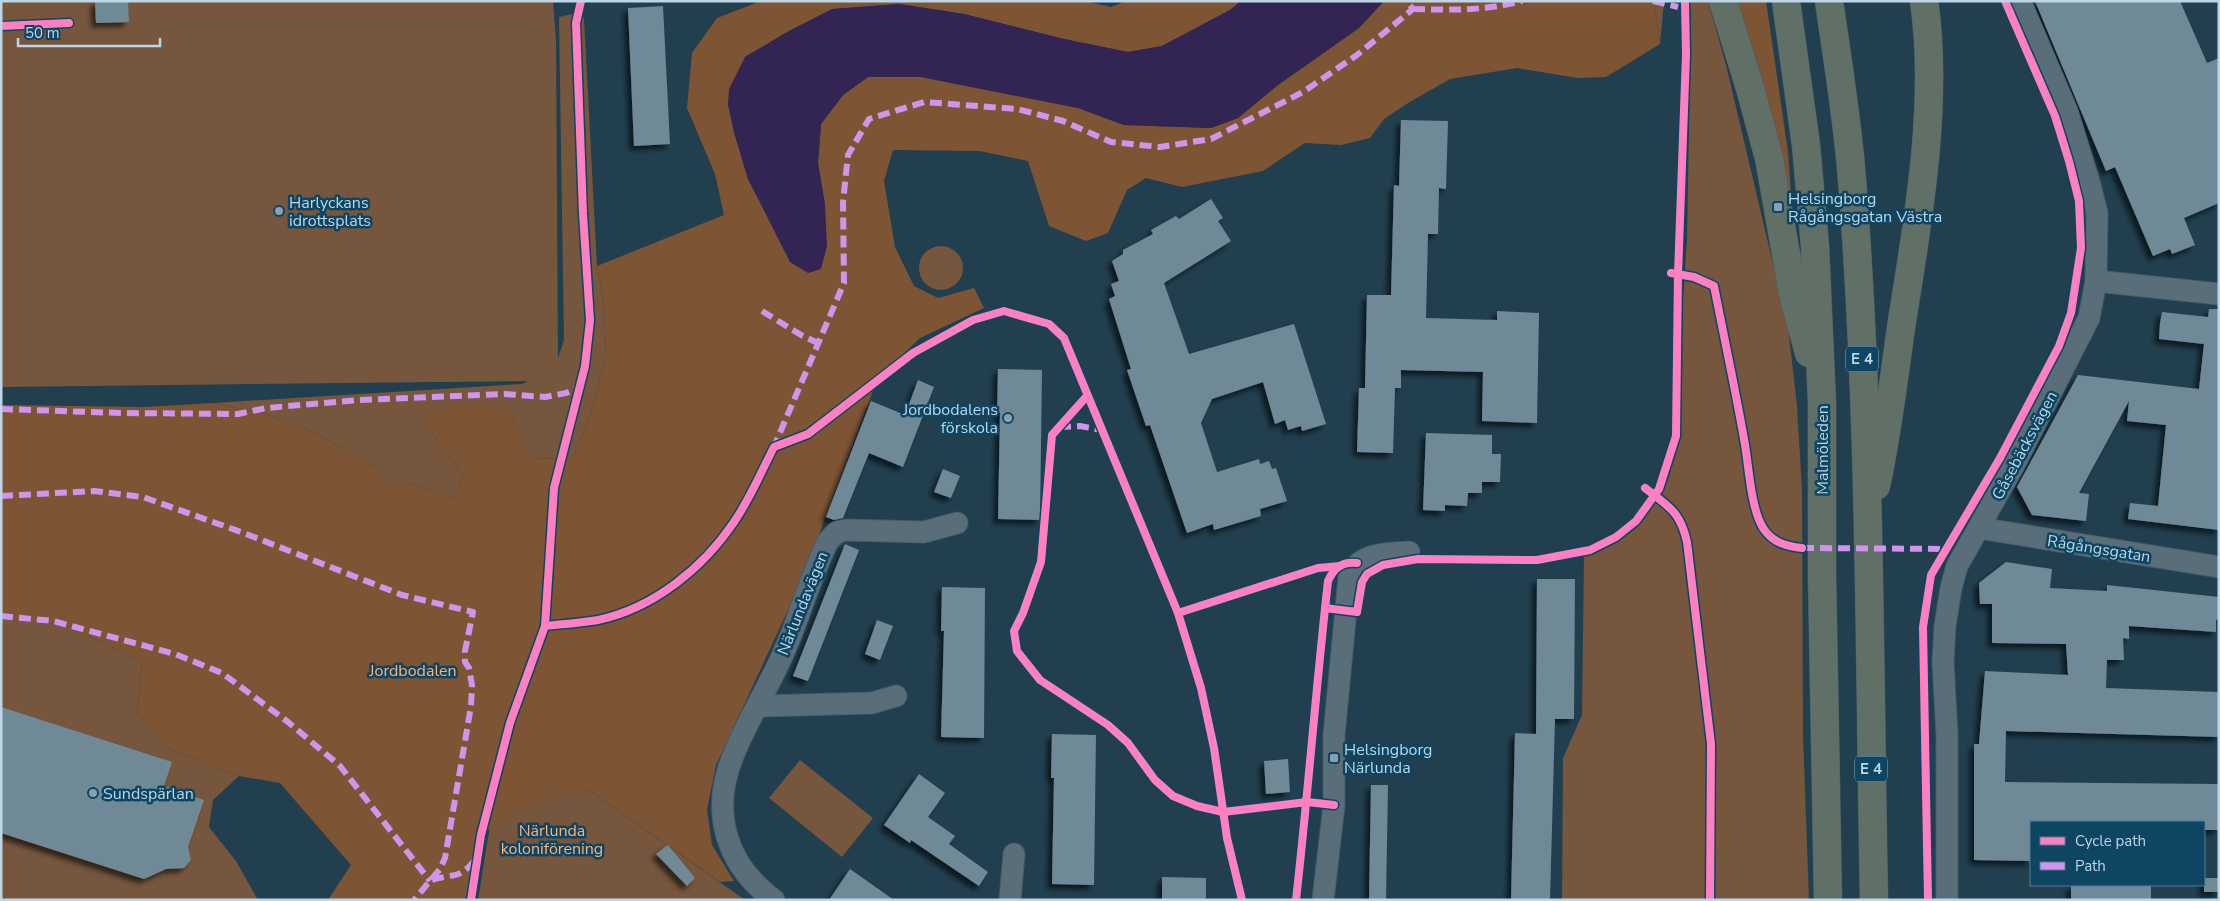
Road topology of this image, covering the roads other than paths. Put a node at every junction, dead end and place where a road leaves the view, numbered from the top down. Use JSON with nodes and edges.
{"nodes":[{"id":1,"x":1723,"y":1,"type":"edge"},
{"id":2,"x":1786,"y":1,"type":"edge"},
{"id":3,"x":1829,"y":1,"type":"edge"},
{"id":4,"x":1924,"y":1,"type":"edge"},
{"id":5,"x":2020,"y":1,"type":"edge"},
{"id":6,"x":2096,"y":281,"type":"junction"},
{"id":7,"x":2219,"y":294,"type":"edge"},
{"id":8,"x":1822,"y":403,"type":"junction"},
{"id":9,"x":957,"y":523,"type":"dead end"},
{"id":10,"x":1867,"y":528,"type":"junction"},
{"id":11,"x":1979,"y":528,"type":"junction"},
{"id":12,"x":1410,"y":552,"type":"dead end"},
{"id":13,"x":2219,"y":567,"type":"edge"},
{"id":14,"x":896,"y":696,"type":"dead end"},
{"id":15,"x":758,"y":706,"type":"junction"},
{"id":16,"x":1014,"y":854,"type":"dead end"},
{"id":17,"x":774,"y":900,"type":"edge"},
{"id":18,"x":1010,"y":900,"type":"edge"},
{"id":19,"x":1322,"y":900,"type":"edge"},
{"id":20,"x":1828,"y":900,"type":"edge"},
{"id":21,"x":1874,"y":900,"type":"edge"},
{"id":22,"x":1947,"y":900,"type":"edge"}],
"edges":[{"from":1,"to":8,"type":"highway"},
{"from":2,"to":8,"type":"highway","name":"Malmöleden"},
{"from":3,"to":10,"type":"highway","number":"E 4"},
{"from":4,"to":10,"type":"highway"},
{"from":5,"to":6,"type":"street","name":"Gåsebäcksvägen"},
{"from":6,"to":7,"type":"street"},
{"from":6,"to":11,"type":"street","name":"Gåsebäcksvägen"},
{"from":8,"to":20,"type":"highway","name":"Malmöleden"},
{"from":9,"to":15,"type":"street","name":"Närlundavägen"},
{"from":10,"to":21,"type":"highway","number":"E 4"},
{"from":11,"to":13,"type":"street","name":"Rågångsgatan"},
{"from":11,"to":22,"type":"street","name":"Gåsebäcksvägen"},
{"from":12,"to":19,"type":"street"},
{"from":14,"to":15,"type":"street"},
{"from":15,"to":17,"type":"street","name":"Närlundavägen"},
{"from":16,"to":18,"type":"street"}]}
